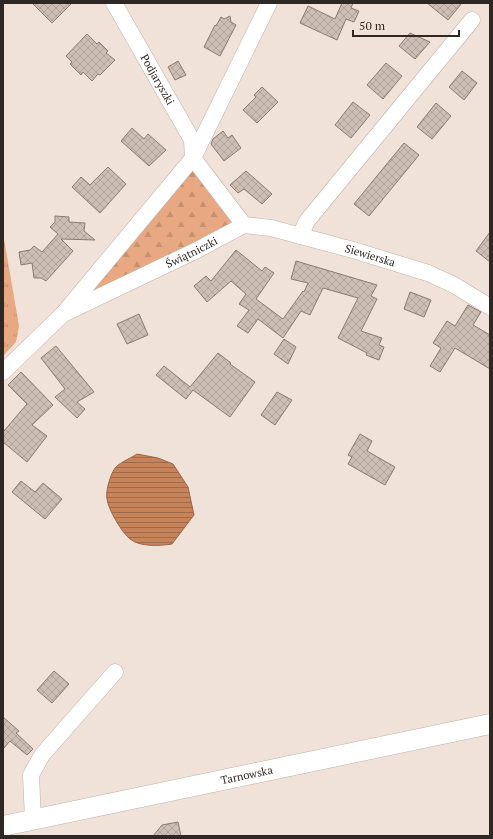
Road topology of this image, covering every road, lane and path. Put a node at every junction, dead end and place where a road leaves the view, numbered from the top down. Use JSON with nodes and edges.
{"nodes":[{"id":1,"x":114,"y":3,"type":"edge"},
{"id":2,"x":269,"y":3,"type":"edge"},
{"id":3,"x":472,"y":20,"type":"dead end"},
{"id":4,"x":193,"y":158,"type":"junction"},
{"id":5,"x":244,"y":225,"type":"junction"},
{"id":6,"x":300,"y":236,"type":"junction"},
{"id":7,"x":490,"y":306,"type":"edge"},
{"id":8,"x":63,"y":314,"type":"junction"},
{"id":9,"x":3,"y":372,"type":"edge"},
{"id":10,"x":115,"y":672,"type":"dead end"},
{"id":11,"x":490,"y":724,"type":"edge"},
{"id":12,"x":33,"y":820,"type":"junction"},
{"id":13,"x":3,"y":826,"type":"edge"}],
"edges":[{"from":1,"to":4,"type":"street","name":"Podjaryszki"},
{"from":2,"to":4,"type":"street","name":"Świątniczki"},
{"from":3,"to":6,"type":"street"},
{"from":4,"to":5,"type":"street"},
{"from":4,"to":8,"type":"street","name":"Świątniczki"},
{"from":5,"to":6,"type":"street","name":"Siewierska"},
{"from":5,"to":8,"type":"street","name":"Świątniczki"},
{"from":6,"to":7,"type":"street","name":"Siewierska"},
{"from":8,"to":9,"type":"street","name":"Świątniczki"},
{"from":10,"to":12,"type":"street"},
{"from":11,"to":12,"type":"street","name":"Tarnowska"},
{"from":12,"to":13,"type":"street","name":"Tarnowska"}]}
